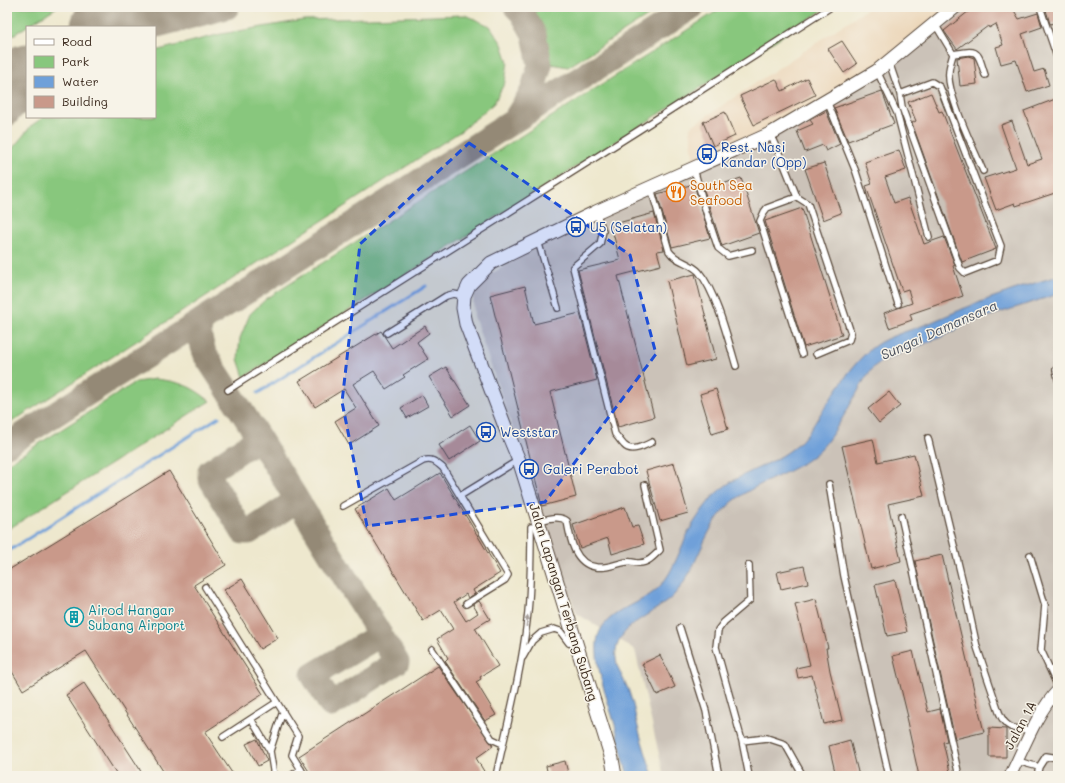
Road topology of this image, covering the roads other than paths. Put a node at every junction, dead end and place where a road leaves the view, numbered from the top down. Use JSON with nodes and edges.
{"nodes":[{"id":1,"x":831,"y":7,"type":"edge"},
{"id":2,"x":955,"y":7,"type":"edge"},
{"id":3,"x":1040,"y":7,"type":"edge"},
{"id":4,"x":935,"y":24,"type":"junction"},
{"id":5,"x":953,"y":54,"type":"junction"},
{"id":6,"x":1058,"y":60,"type":"edge"},
{"id":7,"x":889,"y":62,"type":"junction"},
{"id":8,"x":877,"y":70,"type":"junction"},
{"id":9,"x":985,"y":75,"type":"dead end"},
{"id":10,"x":900,"y":94,"type":"junction"},
{"id":11,"x":827,"y":101,"type":"junction"},
{"id":12,"x":770,"y":134,"type":"junction"},
{"id":13,"x":694,"y":168,"type":"junction"},
{"id":14,"x":983,"y":171,"type":"dead end"},
{"id":15,"x":651,"y":187,"type":"junction"},
{"id":16,"x":797,"y":196,"type":"junction"},
{"id":17,"x":596,"y":212,"type":"junction"},
{"id":18,"x":930,"y":237,"type":"dead end"},
{"id":19,"x":538,"y":240,"type":"junction"},
{"id":20,"x":752,"y":250,"type":"dead end"},
{"id":21,"x":464,"y":296,"type":"junction"},
{"id":22,"x":898,"y":304,"type":"dead end"},
{"id":23,"x":558,"y":308,"type":"dead end"},
{"id":24,"x":387,"y":333,"type":"dead end"},
{"id":25,"x":802,"y":354,"type":"dead end"},
{"id":26,"x":816,"y":354,"type":"dead end"},
{"id":27,"x":736,"y":366,"type":"dead end"},
{"id":28,"x":1056,"y":370,"type":"dead end"},
{"id":29,"x":1058,"y":379,"type":"edge"},
{"id":30,"x":228,"y":390,"type":"dead end"},
{"id":31,"x":506,"y":429,"type":"junction"},
{"id":32,"x":928,"y":438,"type":"dead end"},
{"id":33,"x":652,"y":442,"type":"dead end"},
{"id":34,"x":512,"y":464,"type":"junction"},
{"id":35,"x":829,"y":484,"type":"dead end"},
{"id":36,"x":645,"y":485,"type":"dead end"},
{"id":37,"x":460,"y":496,"type":"junction"},
{"id":38,"x":343,"y":506,"type":"dead end"},
{"id":39,"x":901,"y":516,"type":"dead end"},
{"id":40,"x":535,"y":524,"type":"junction"},
{"id":41,"x":1030,"y":555,"type":"dead end"},
{"id":42,"x":749,"y":565,"type":"dead end"},
{"id":43,"x":205,"y":587,"type":"dead end"},
{"id":44,"x":466,"y":604,"type":"dead end"},
{"id":45,"x":680,"y":628,"type":"dead end"},
{"id":46,"x":569,"y":643,"type":"junction"},
{"id":47,"x":432,"y":649,"type":"dead end"},
{"id":48,"x":520,"y":663,"type":"junction"},
{"id":49,"x":1058,"y":688,"type":"edge"},
{"id":50,"x":276,"y":702,"type":"junction"},
{"id":51,"x":283,"y":711,"type":"junction"},
{"id":52,"x":251,"y":719,"type":"junction"},
{"id":53,"x":1032,"y":730,"type":"junction"},
{"id":54,"x":223,"y":737,"type":"dead end"},
{"id":55,"x":742,"y":741,"type":"junction"},
{"id":56,"x":503,"y":744,"type":"junction"},
{"id":57,"x":270,"y":751,"type":"junction"},
{"id":58,"x":1058,"y":758,"type":"edge"},
{"id":59,"x":1017,"y":761,"type":"junction"},
{"id":60,"x":1039,"y":767,"type":"junction"},
{"id":61,"x":301,"y":769,"type":"junction"},
{"id":62,"x":274,"y":776,"type":"edge"},
{"id":63,"x":291,"y":776,"type":"edge"},
{"id":64,"x":305,"y":776,"type":"edge"},
{"id":65,"x":496,"y":776,"type":"edge"},
{"id":66,"x":608,"y":776,"type":"edge"},
{"id":67,"x":615,"y":776,"type":"edge"},
{"id":68,"x":719,"y":776,"type":"edge"},
{"id":69,"x":749,"y":776,"type":"edge"},
{"id":70,"x":803,"y":776,"type":"edge"},
{"id":71,"x":889,"y":776,"type":"edge"},
{"id":72,"x":959,"y":776,"type":"edge"},
{"id":73,"x":1010,"y":776,"type":"edge"},
{"id":74,"x":1036,"y":776,"type":"edge"}],
"edges":[{"from":1,"to":30,"type":"lane"},
{"from":2,"to":4,"type":"street"},
{"from":3,"to":6,"type":"lane"},
{"from":4,"to":5,"type":"lane"},
{"from":4,"to":7,"type":"street"},
{"from":5,"to":9,"type":"lane"},
{"from":5,"to":14,"type":"lane"},
{"from":7,"to":8,"type":"street"},
{"from":7,"to":10,"type":"lane"},
{"from":8,"to":11,"type":"street"},
{"from":8,"to":18,"type":"lane"},
{"from":10,"to":10,"type":"lane"},
{"from":11,"to":12,"type":"street"},
{"from":11,"to":22,"type":"lane"},
{"from":12,"to":13,"type":"street"},
{"from":12,"to":16,"type":"lane"},
{"from":13,"to":15,"type":"street"},
{"from":13,"to":20,"type":"lane"},
{"from":15,"to":17,"type":"street"},
{"from":15,"to":27,"type":"lane"},
{"from":16,"to":25,"type":"lane"},
{"from":16,"to":26,"type":"lane"},
{"from":17,"to":19,"type":"street"},
{"from":17,"to":33,"type":"lane"},
{"from":19,"to":21,"type":"street"},
{"from":19,"to":23,"type":"lane"},
{"from":21,"to":24,"type":"lane"},
{"from":21,"to":31,"type":"street","name":"Jalan Lapangan Terbang Subang"},
{"from":28,"to":29,"type":"lane"},
{"from":31,"to":34,"type":"street","name":"Jalan Lapangan Terbang Subang"},
{"from":31,"to":40,"type":"street","name":"Jalan Lapangan Terbang Subang"},
{"from":32,"to":53,"type":"lane"},
{"from":34,"to":37,"type":"lane"},
{"from":34,"to":40,"type":"street","name":"Jalan Lapangan Terbang Subang"},
{"from":35,"to":71,"type":"lane"},
{"from":36,"to":40,"type":"lane"},
{"from":37,"to":38,"type":"lane"},
{"from":37,"to":44,"type":"lane"},
{"from":39,"to":72,"type":"lane"},
{"from":40,"to":46,"type":"street","name":"Jalan Lapangan Terbang Subang"},
{"from":48,"to":40,"type":"lane","name":"Jalan Lapangan Terbang Subang","one_way":true},
{"from":40,"to":67,"type":"street","name":"Jalan Lapangan Terbang Subang"},
{"from":41,"to":49,"type":"lane"},
{"from":42,"to":55,"type":"lane"},
{"from":43,"to":50,"type":"lane"},
{"from":45,"to":68,"type":"lane"},
{"from":46,"to":48,"type":"lane"},
{"from":46,"to":66,"type":"street","name":"Jalan Lapangan Terbang Subang"},
{"from":47,"to":56,"type":"lane"},
{"from":48,"to":56,"type":"lane"},
{"from":49,"to":53,"type":"street","name":"Jalan 1A"},
{"from":50,"to":51,"type":"lane"},
{"from":50,"to":52,"type":"lane"},
{"from":51,"to":57,"type":"lane"},
{"from":51,"to":61,"type":"lane"},
{"from":52,"to":54,"type":"lane"},
{"from":52,"to":57,"type":"lane"},
{"from":53,"to":59,"type":"street","name":"Jalan 1A"},
{"from":55,"to":69,"type":"lane"},
{"from":55,"to":70,"type":"lane"},
{"from":56,"to":65,"type":"lane"},
{"from":57,"to":62,"type":"lane"},
{"from":58,"to":60,"type":"lane"},
{"from":59,"to":60,"type":"lane"},
{"from":59,"to":73,"type":"street","name":"Jalan 1A"},
{"from":60,"to":74,"type":"lane"},
{"from":61,"to":63,"type":"lane"},
{"from":61,"to":64,"type":"lane"}]}
